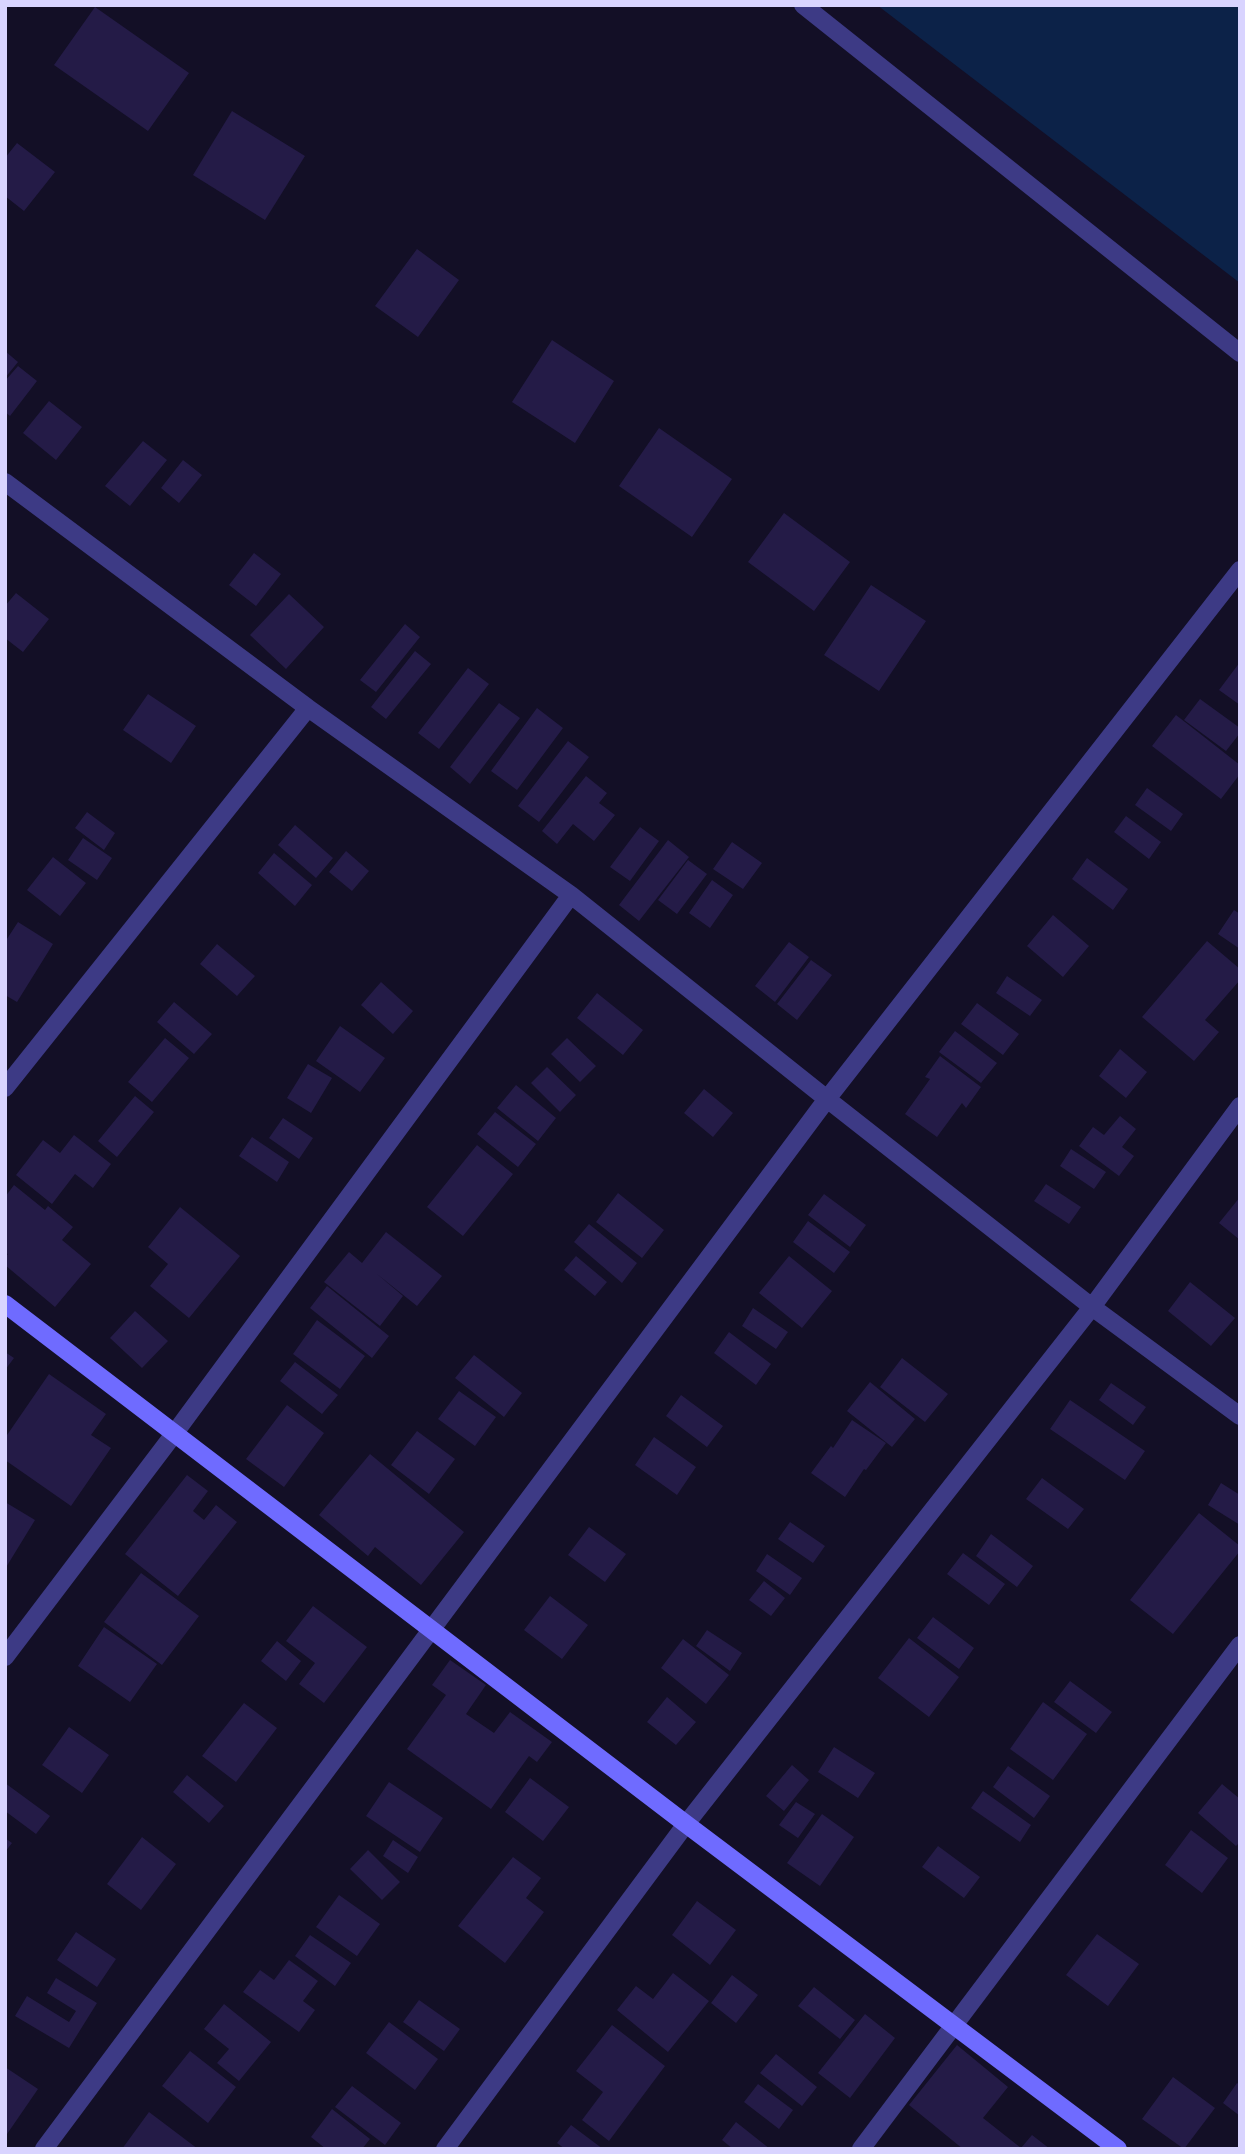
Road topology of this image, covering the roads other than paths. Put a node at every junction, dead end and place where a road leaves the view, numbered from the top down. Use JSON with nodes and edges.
{"nodes":[{"id":1,"x":803,"y":5,"type":"edge"},
{"id":2,"x":1240,"y":353,"type":"edge"},
{"id":3,"x":6,"y":485,"type":"edge"},
{"id":4,"x":1240,"y":570,"type":"edge"},
{"id":5,"x":308,"y":708,"type":"junction"},
{"id":6,"x":571,"y":895,"type":"junction"},
{"id":7,"x":5,"y":1088,"type":"edge"},
{"id":8,"x":827,"y":1100,"type":"junction"},
{"id":9,"x":1240,"y":1106,"type":"edge"},
{"id":10,"x":5,"y":1304,"type":"edge"},
{"id":11,"x":1092,"y":1307,"type":"junction"},
{"id":12,"x":1240,"y":1416,"type":"edge"},
{"id":13,"x":174,"y":1434,"type":"junction"},
{"id":14,"x":430,"y":1629,"type":"junction"},
{"id":15,"x":1240,"y":1645,"type":"edge"},
{"id":16,"x":5,"y":1657,"type":"edge"},
{"id":17,"x":686,"y":1824,"type":"junction"},
{"id":18,"x":955,"y":2026,"type":"junction"},
{"id":19,"x":44,"y":2149,"type":"edge"},
{"id":20,"x":444,"y":2149,"type":"edge"},
{"id":21,"x":861,"y":2149,"type":"edge"},
{"id":22,"x":1118,"y":2149,"type":"edge"}],
"edges":[{"from":1,"to":2,"type":"street"},
{"from":3,"to":5,"type":"street"},
{"from":4,"to":8,"type":"street"},
{"from":5,"to":6,"type":"street"},
{"from":5,"to":7,"type":"street"},
{"from":6,"to":8,"type":"street"},
{"from":6,"to":13,"type":"street"},
{"from":8,"to":11,"type":"street"},
{"from":8,"to":14,"type":"street"},
{"from":9,"to":11,"type":"street"},
{"from":10,"to":13,"type":"street"},
{"from":11,"to":12,"type":"street"},
{"from":11,"to":17,"type":"street"},
{"from":13,"to":14,"type":"street"},
{"from":13,"to":16,"type":"street"},
{"from":14,"to":17,"type":"street"},
{"from":14,"to":19,"type":"street"},
{"from":15,"to":18,"type":"street"},
{"from":17,"to":18,"type":"street"},
{"from":17,"to":20,"type":"street"},
{"from":18,"to":21,"type":"street"},
{"from":18,"to":22,"type":"street"}]}
